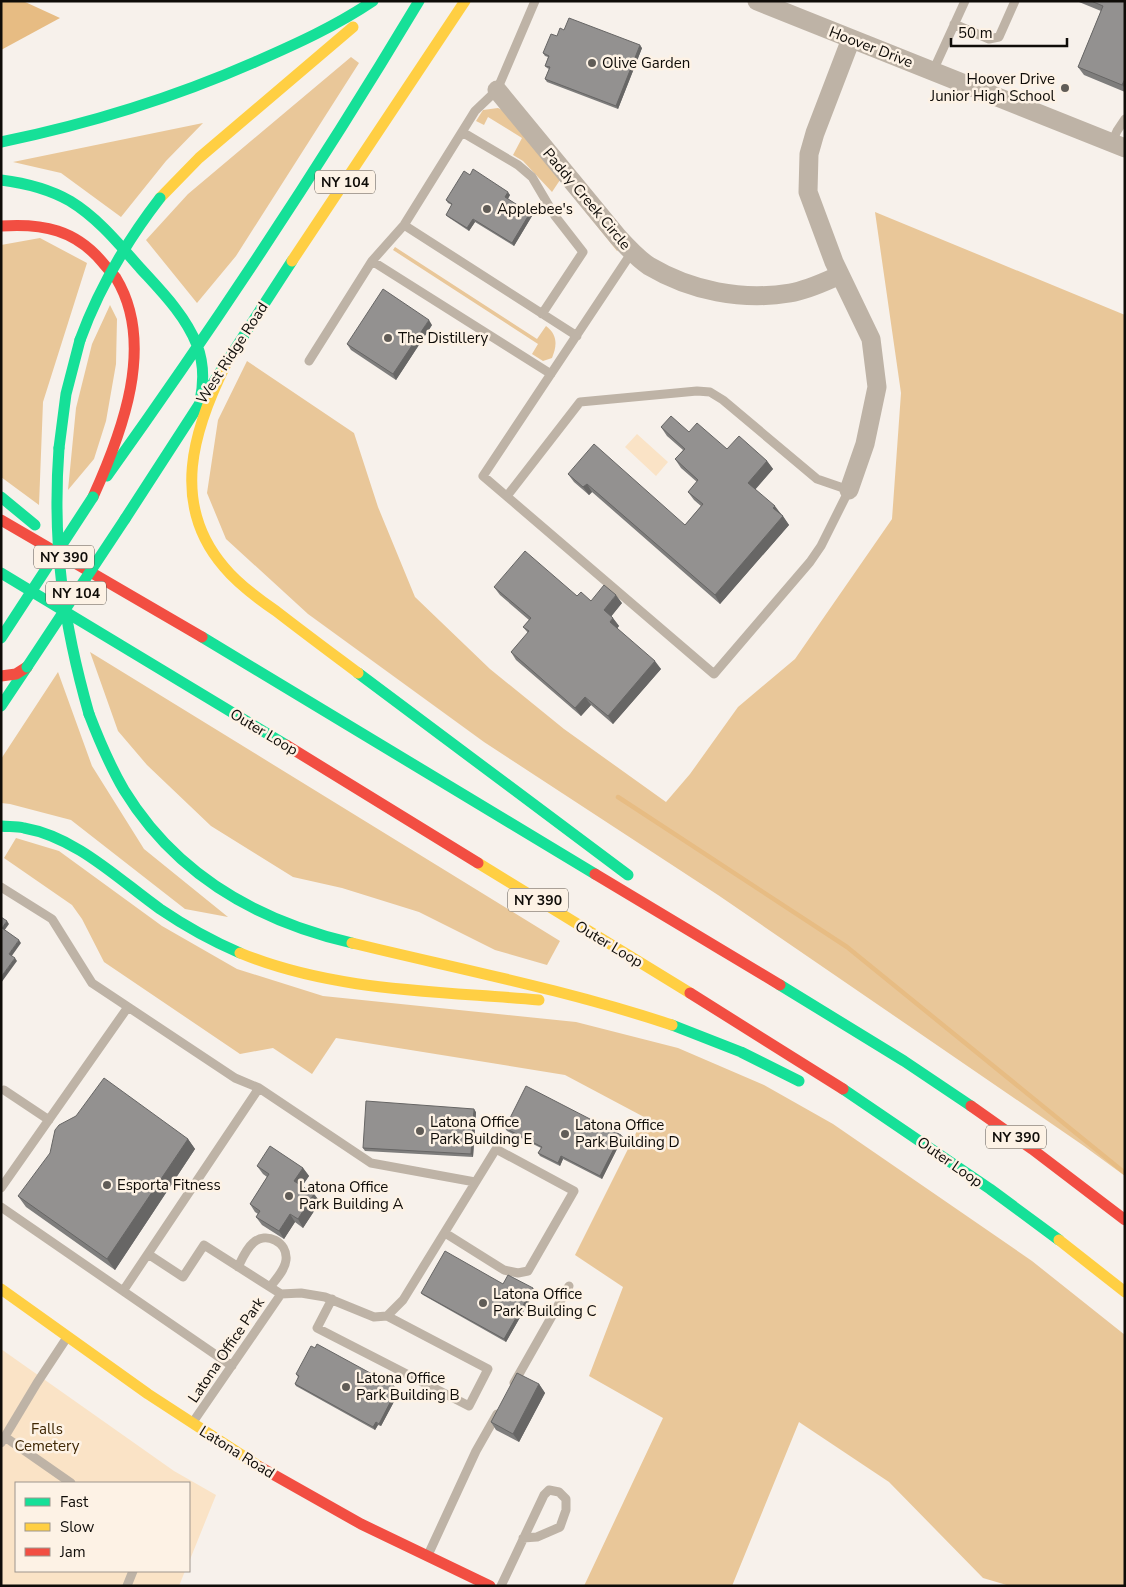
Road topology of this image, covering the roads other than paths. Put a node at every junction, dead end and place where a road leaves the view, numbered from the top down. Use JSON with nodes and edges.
{"nodes":[{"id":1,"x":373,"y":1,"type":"edge"},
{"id":2,"x":382,"y":1,"type":"edge"},
{"id":3,"x":419,"y":1,"type":"edge"},
{"id":4,"x":465,"y":1,"type":"edge"},
{"id":5,"x":534,"y":1,"type":"edge"},
{"id":6,"x":757,"y":1,"type":"edge"},
{"id":7,"x":965,"y":1,"type":"edge"},
{"id":8,"x":1015,"y":1,"type":"edge"},
{"id":9,"x":954,"y":24,"type":"junction"},
{"id":10,"x":851,"y":39,"type":"junction"},
{"id":11,"x":933,"y":71,"type":"junction"},
{"id":12,"x":497,"y":90,"type":"junction"},
{"id":13,"x":1125,"y":119,"type":"edge"},
{"id":14,"x":462,"y":132,"type":"junction"},
{"id":15,"x":1,"y":142,"type":"edge"},
{"id":16,"x":1118,"y":145,"type":"edge"},
{"id":17,"x":1,"y":180,"type":"edge"},
{"id":18,"x":404,"y":224,"type":"junction"},
{"id":19,"x":1,"y":226,"type":"edge"},
{"id":20,"x":632,"y":252,"type":"junction"},
{"id":21,"x":372,"y":261,"type":"junction"},
{"id":22,"x":840,"y":275,"type":"junction"},
{"id":23,"x":542,"y":314,"type":"junction"},
{"id":24,"x":577,"y":336,"type":"junction"},
{"id":25,"x":198,"y":347,"type":"junction"},
{"id":26,"x":309,"y":361,"type":"dead end"},
{"id":27,"x":226,"y":364,"type":"junction"},
{"id":28,"x":551,"y":374,"type":"junction"},
{"id":29,"x":198,"y":407,"type":"junction"},
{"id":30,"x":849,"y":490,"type":"junction"},
{"id":31,"x":507,"y":496,"type":"junction"},
{"id":32,"x":1,"y":497,"type":"edge"},
{"id":33,"x":93,"y":498,"type":"junction"},
{"id":34,"x":1,"y":520,"type":"edge"},
{"id":35,"x":1,"y":573,"type":"edge"},
{"id":36,"x":127,"y":592,"type":"junction"},
{"id":37,"x":1,"y":638,"type":"edge"},
{"id":38,"x":28,"y":667,"type":"junction"},
{"id":39,"x":1,"y":676,"type":"edge"},
{"id":40,"x":1,"y":706,"type":"edge"},
{"id":41,"x":1,"y":826,"type":"edge"},
{"id":42,"x":634,"y":880,"type":"dead end"},
{"id":43,"x":1,"y":887,"type":"edge"},
{"id":44,"x":665,"y":902,"type":"dead end"},
{"id":45,"x":777,"y":982,"type":"junction"},
{"id":46,"x":128,"y":1008,"type":"junction"},
{"id":47,"x":666,"y":1022,"type":"junction"},
{"id":48,"x":805,"y":1084,"type":"dead end"},
{"id":49,"x":259,"y":1088,"type":"junction"},
{"id":50,"x":2,"y":1091,"type":"edge"},
{"id":51,"x":49,"y":1120,"type":"junction"},
{"id":52,"x":891,"y":1135,"type":"dead end"},
{"id":53,"x":475,"y":1182,"type":"junction"},
{"id":54,"x":1,"y":1188,"type":"edge"},
{"id":55,"x":1,"y":1207,"type":"edge"},
{"id":56,"x":1020,"y":1212,"type":"junction"},
{"id":57,"x":1125,"y":1220,"type":"edge"},
{"id":58,"x":444,"y":1233,"type":"junction"},
{"id":59,"x":148,"y":1254,"type":"junction"},
{"id":60,"x":238,"y":1266,"type":"junction"},
{"id":61,"x":569,"y":1286,"type":"dead end"},
{"id":62,"x":270,"y":1287,"type":"junction"},
{"id":63,"x":1,"y":1289,"type":"edge"},
{"id":64,"x":123,"y":1291,"type":"junction"},
{"id":65,"x":1125,"y":1292,"type":"edge"},
{"id":66,"x":281,"y":1294,"type":"junction"},
{"id":67,"x":332,"y":1299,"type":"junction"},
{"id":68,"x":387,"y":1316,"type":"junction"},
{"id":69,"x":68,"y":1337,"type":"junction"},
{"id":70,"x":232,"y":1366,"type":"junction"},
{"id":71,"x":510,"y":1390,"type":"edge"},
{"id":72,"x":500,"y":1407,"type":"edge"},
{"id":73,"x":192,"y":1424,"type":"junction"},
{"id":74,"x":3,"y":1440,"type":"edge"},
{"id":75,"x":68,"y":1482,"type":"edge"},
{"id":76,"x":523,"y":1538,"type":"junction"},
{"id":77,"x":427,"y":1557,"type":"junction"},
{"id":78,"x":134,"y":1572,"type":"edge"},
{"id":79,"x":127,"y":1586,"type":"edge"},
{"id":80,"x":490,"y":1586,"type":"edge"},
{"id":81,"x":501,"y":1586,"type":"edge"}],
"edges":[{"from":1,"to":15,"type":"main road"},
{"from":2,"to":47,"type":"main road","bridge":true},
{"from":3,"to":25,"type":"main road","number":"NY 104"},
{"from":4,"to":27,"type":"main road","name":"West Ridge Road","number":"NY 104"},
{"from":5,"to":12,"type":"lane"},
{"from":6,"to":10,"type":"street","name":"Hoover Drive"},
{"from":7,"to":9,"type":"lane"},
{"from":8,"to":9,"type":"lane"},
{"from":9,"to":11,"type":"lane"},
{"from":10,"to":11,"type":"street","name":"Hoover Drive"},
{"from":10,"to":22,"type":"street"},
{"from":11,"to":16,"type":"street","name":"Hoover Drive"},
{"from":12,"to":14,"type":"lane"},
{"from":12,"to":20,"type":"street","name":"Paddy Creek Circle"},
{"from":13,"to":16,"type":"lane"},
{"from":14,"to":18,"type":"lane"},
{"from":14,"to":23,"type":"lane"},
{"from":17,"to":25,"type":"main road"},
{"from":18,"to":21,"type":"lane"},
{"from":18,"to":23,"type":"lane"},
{"from":19,"to":33,"type":"main road"},
{"from":20,"to":22,"type":"street","name":"Paddy Creek Circle"},
{"from":20,"to":24,"type":"lane"},
{"from":21,"to":26,"type":"lane"},
{"from":21,"to":28,"type":"lane"},
{"from":22,"to":30,"type":"street"},
{"from":23,"to":24,"type":"lane"},
{"from":24,"to":28,"type":"lane"},
{"from":25,"to":29,"type":"main road"},
{"from":25,"to":33,"type":"main road","number":"NY 104"},
{"from":27,"to":29,"type":"main road","name":"West Ridge Road","number":"NY 104"},
{"from":27,"to":42,"type":"main road"},
{"from":28,"to":31,"type":"lane"},
{"from":29,"to":38,"type":"main road","name":"West Ridge Road","number":"NY 104","bridge":true},
{"from":30,"to":31,"type":"lane"},
{"from":30,"to":31,"type":"lane"},
{"from":32,"to":36,"type":"main road"},
{"from":33,"to":37,"type":"main road","number":"NY 104","bridge":true},
{"from":34,"to":36,"type":"main road","number":"NY 390"},
{"from":35,"to":56,"type":"main road","name":"Outer Loop","number":"NY 390"},
{"from":36,"to":45,"type":"main road","number":"NY 390"},
{"from":38,"to":39,"type":"main road"},
{"from":38,"to":40,"type":"main road","name":"West Ridge Road","number":"NY 104"},
{"from":41,"to":47,"type":"main road"},
{"from":43,"to":46,"type":"lane"},
{"from":44,"to":45,"type":"main road"},
{"from":45,"to":57,"type":"main road","number":"NY 390"},
{"from":46,"to":49,"type":"lane"},
{"from":46,"to":51,"type":"lane"},
{"from":47,"to":48,"type":"main road"},
{"from":49,"to":53,"type":"lane"},
{"from":49,"to":59,"type":"lane"},
{"from":50,"to":51,"type":"lane"},
{"from":51,"to":54,"type":"lane"},
{"from":52,"to":56,"type":"main road"},
{"from":53,"to":58,"type":"lane"},
{"from":53,"to":58,"type":"lane"},
{"from":55,"to":64,"type":"lane"},
{"from":56,"to":65,"type":"main road","name":"Outer Loop","number":"NY 390"},
{"from":58,"to":68,"type":"lane"},
{"from":59,"to":60,"type":"lane"},
{"from":59,"to":64,"type":"lane"},
{"from":60,"to":62,"type":"lane"},
{"from":60,"to":62,"type":"lane"},
{"from":61,"to":71,"type":"lane"},
{"from":62,"to":66,"type":"lane"},
{"from":63,"to":69,"type":"main road","name":"Latona Road"},
{"from":64,"to":70,"type":"lane"},
{"from":66,"to":67,"type":"lane","name":"Latona Office Park"},
{"from":66,"to":70,"type":"lane","name":"Latona Office Park"},
{"from":67,"to":68,"type":"lane","name":"Latona Office Park"},
{"from":67,"to":68,"type":"lane","name":"Latona Office Park"},
{"from":69,"to":73,"type":"main road","name":"Latona Road"},
{"from":69,"to":74,"type":"lane"},
{"from":70,"to":73,"type":"lane","name":"Latona Office Park"},
{"from":72,"to":77,"type":"lane"},
{"from":73,"to":77,"type":"main road","name":"Latona Road"},
{"from":74,"to":75,"type":"lane"},
{"from":76,"to":76,"type":"lane"},
{"from":76,"to":81,"type":"lane"},
{"from":77,"to":80,"type":"main road","name":"Latona Road"},
{"from":78,"to":79,"type":"lane"}]}
